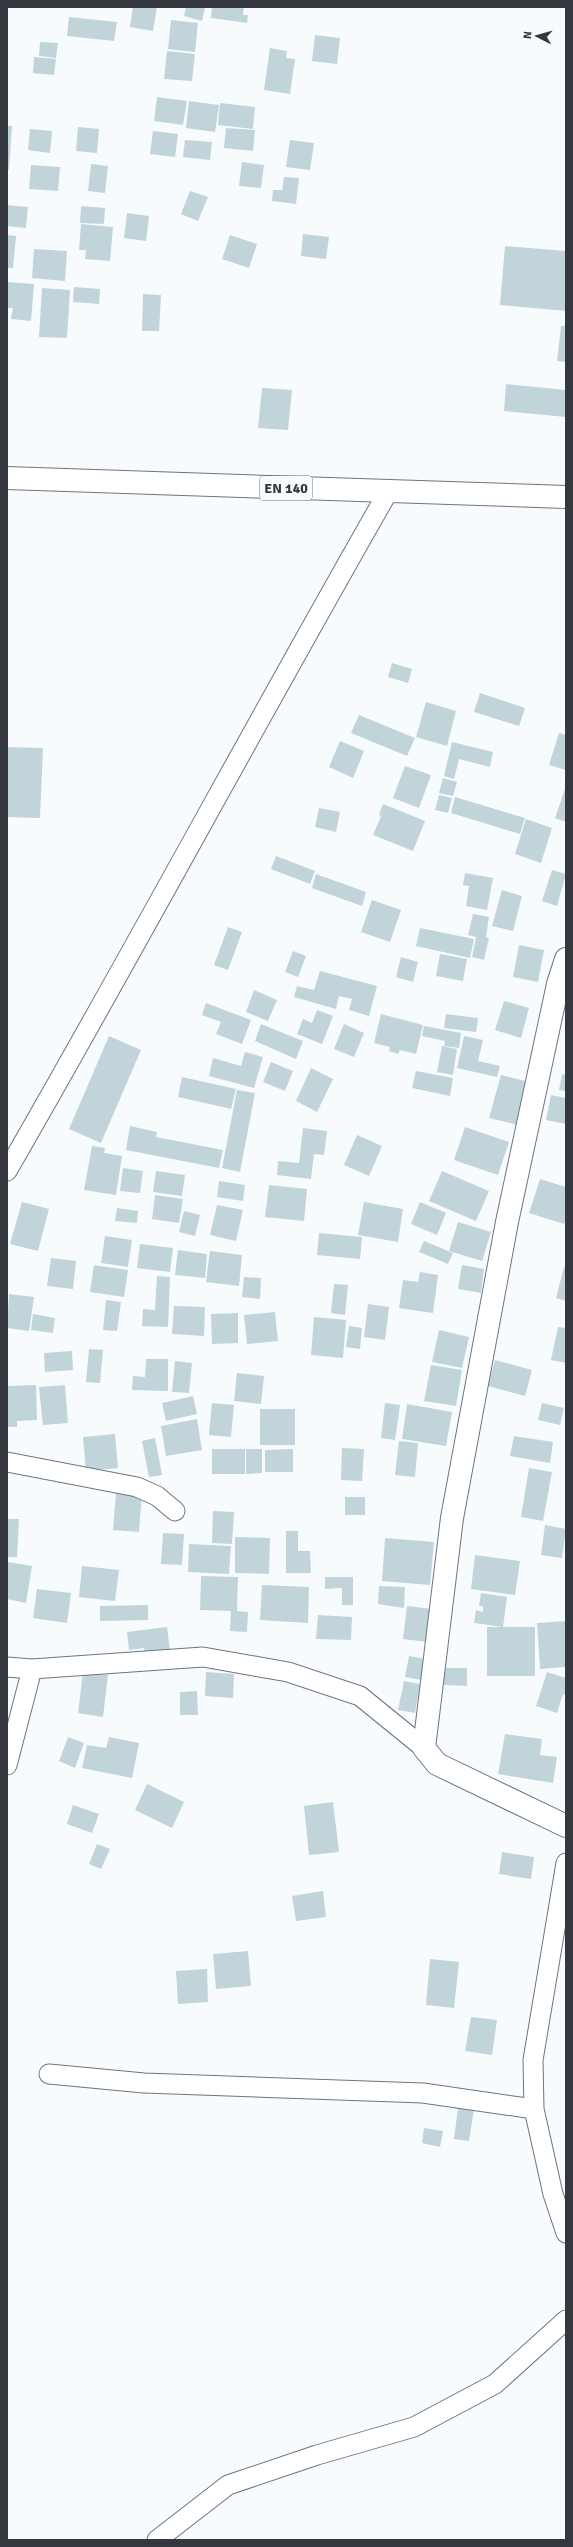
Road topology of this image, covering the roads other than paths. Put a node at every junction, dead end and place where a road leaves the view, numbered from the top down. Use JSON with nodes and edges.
{"nodes":[{"id":1,"x":7,"y":478,"type":"edge"},
{"id":2,"x":388,"y":492,"type":"junction"},
{"id":3,"x":566,"y":497,"type":"edge"},
{"id":4,"x":566,"y":959,"type":"edge"},
{"id":5,"x":7,"y":1171,"type":"edge"},
{"id":6,"x":7,"y":1462,"type":"edge"},
{"id":7,"x":175,"y":1511,"type":"dead end"},
{"id":8,"x":7,"y":1668,"type":"edge"},
{"id":9,"x":32,"y":1669,"type":"junction"},
{"id":10,"x":424,"y":1748,"type":"junction"},
{"id":11,"x":7,"y":1765,"type":"edge"},
{"id":12,"x":566,"y":1826,"type":"edge"},
{"id":13,"x":566,"y":1863,"type":"edge"},
{"id":14,"x":49,"y":2074,"type":"dead end"},
{"id":15,"x":534,"y":2109,"type":"junction"},
{"id":16,"x":566,"y":2233,"type":"edge"},
{"id":17,"x":566,"y":2320,"type":"edge"},
{"id":18,"x":157,"y":2540,"type":"edge"}],
"edges":[{"from":1,"to":2,"type":"street","number":"EN 140"},
{"from":2,"to":3,"type":"street","number":"EN 140"},
{"from":2,"to":5,"type":"street"},
{"from":4,"to":10,"type":"street"},
{"from":6,"to":7,"type":"street"},
{"from":8,"to":9,"type":"street"},
{"from":9,"to":10,"type":"street"},
{"from":9,"to":11,"type":"street"},
{"from":10,"to":12,"type":"street"},
{"from":13,"to":15,"type":"street"},
{"from":14,"to":15,"type":"street"},
{"from":15,"to":16,"type":"street"},
{"from":17,"to":18,"type":"street"}]}
